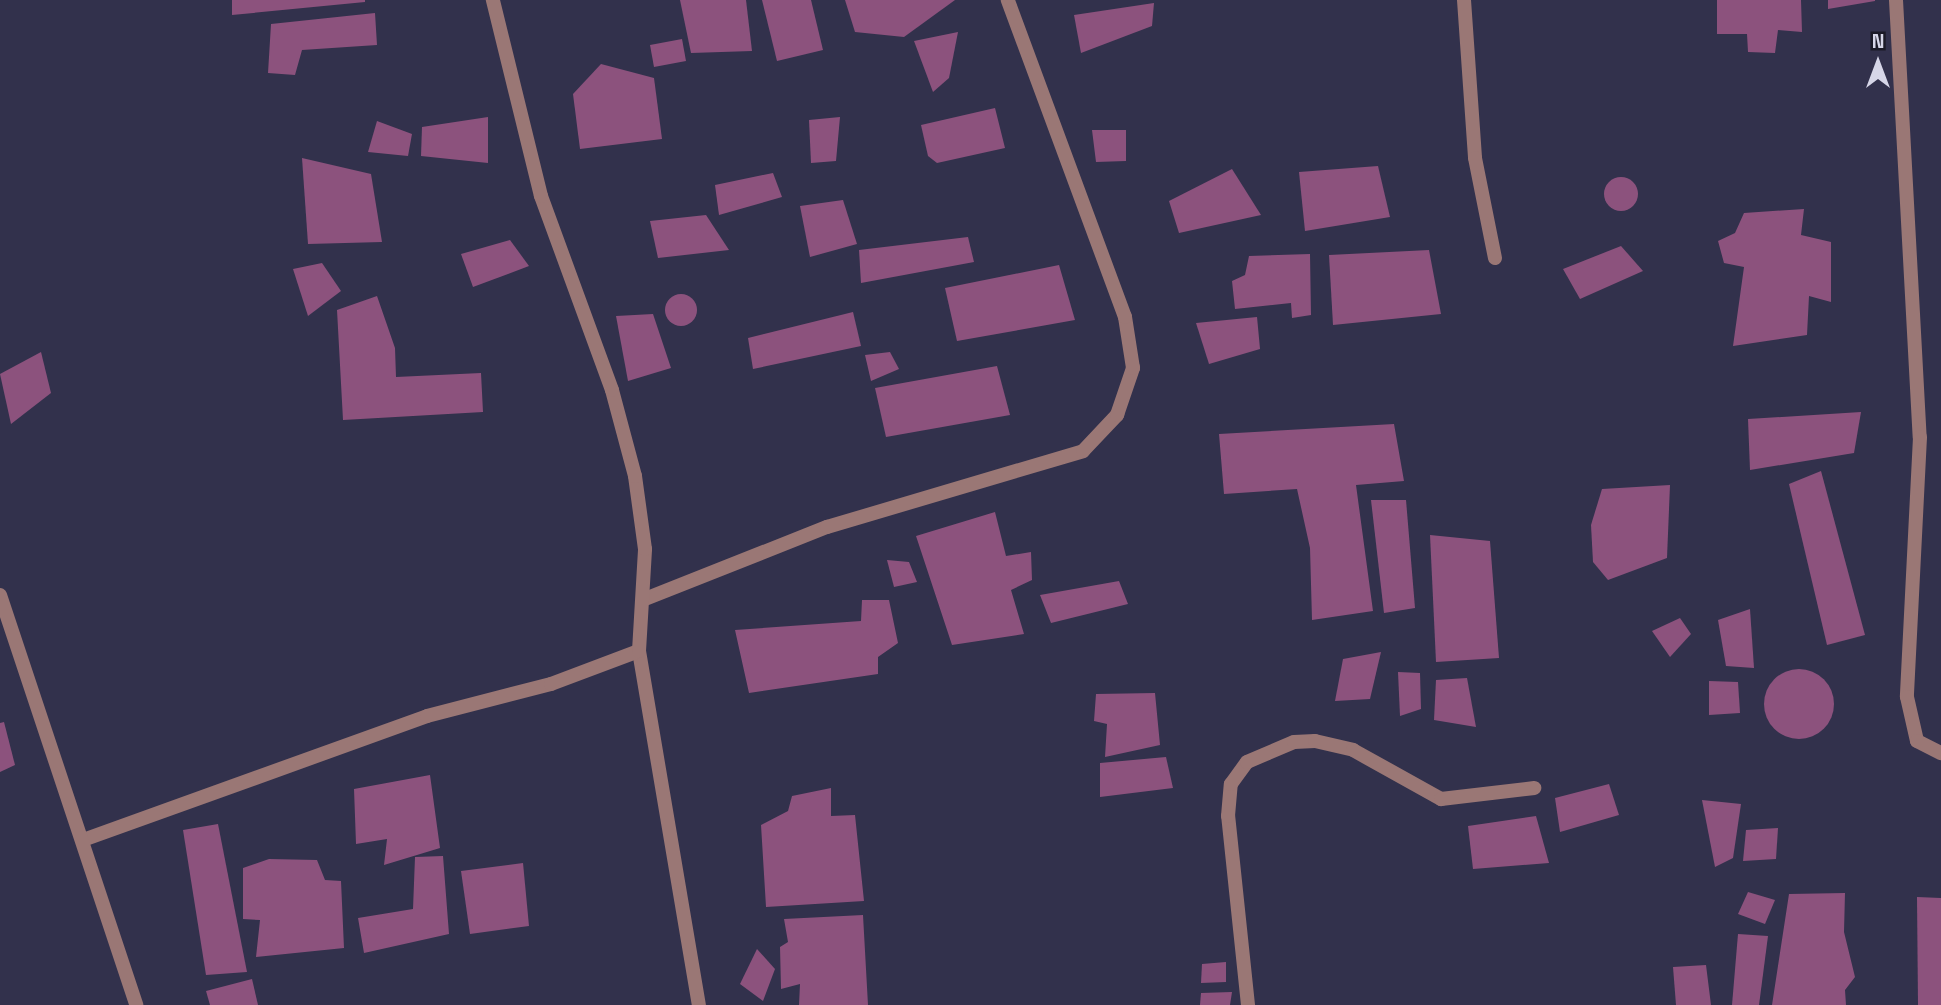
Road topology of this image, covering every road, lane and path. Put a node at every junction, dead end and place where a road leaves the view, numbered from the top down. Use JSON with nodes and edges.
{"nodes":[{"id":1,"x":493,"y":0,"type":"edge"},
{"id":2,"x":1008,"y":0,"type":"edge"},
{"id":3,"x":1464,"y":0,"type":"edge"},
{"id":4,"x":1896,"y":0,"type":"edge"},
{"id":5,"x":1495,"y":258,"type":"dead end"},
{"id":6,"x":0,"y":595,"type":"edge"},
{"id":7,"x":645,"y":599,"type":"junction"},
{"id":8,"x":639,"y":651,"type":"junction"},
{"id":9,"x":1941,"y":753,"type":"edge"},
{"id":10,"x":1534,"y":788,"type":"dead end"},
{"id":11,"x":83,"y":839,"type":"junction"},
{"id":12,"x":135,"y":1005,"type":"edge"},
{"id":13,"x":699,"y":1005,"type":"edge"},
{"id":14,"x":1248,"y":1005,"type":"edge"}],
"edges":[{"from":1,"to":7,"type":"street"},
{"from":2,"to":7,"type":"street"},
{"from":3,"to":5,"type":"street"},
{"from":4,"to":9,"type":"street"},
{"from":6,"to":11,"type":"street"},
{"from":7,"to":8,"type":"street"},
{"from":8,"to":11,"type":"street"},
{"from":8,"to":13,"type":"street"},
{"from":10,"to":14,"type":"street"},
{"from":11,"to":12,"type":"street"}]}
